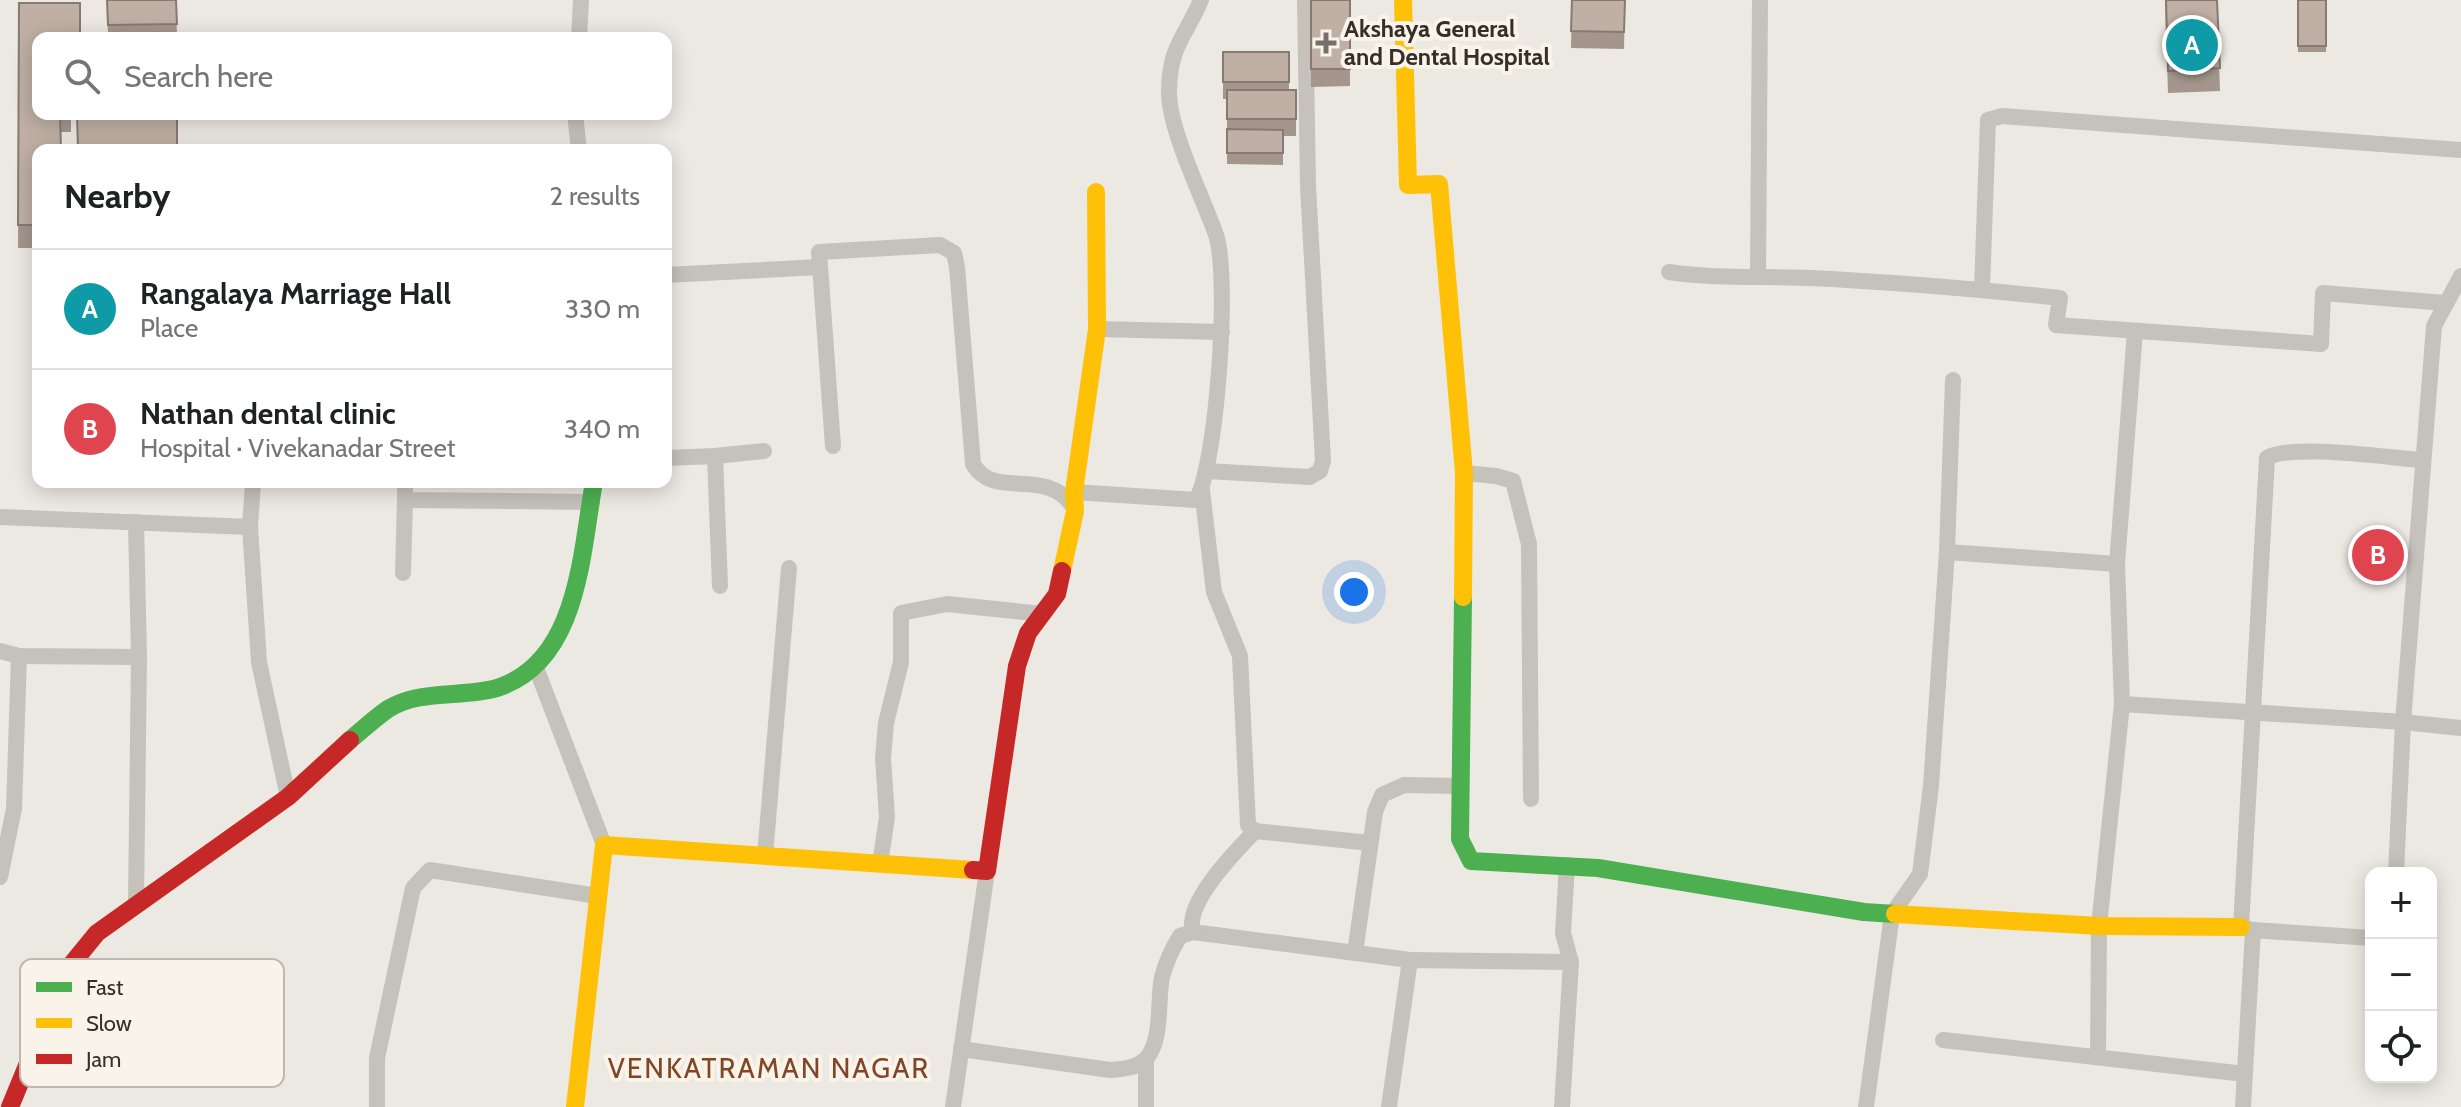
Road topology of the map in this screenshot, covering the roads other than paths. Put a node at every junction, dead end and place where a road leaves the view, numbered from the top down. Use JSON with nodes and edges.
{"nodes":[{"id":1,"x":581,"y":0,"type":"edge"},
{"id":2,"x":1201,"y":0,"type":"edge"},
{"id":3,"x":1305,"y":0,"type":"edge"},
{"id":4,"x":1403,"y":0,"type":"edge"},
{"id":5,"x":1760,"y":0,"type":"edge"},
{"id":6,"x":579,"y":32,"type":"edge"},
{"id":7,"x":576,"y":120,"type":"edge"},
{"id":8,"x":578,"y":144,"type":"edge"},
{"id":9,"x":2461,"y":150,"type":"edge"},
{"id":10,"x":1096,"y":192,"type":"dead end"},
{"id":11,"x":820,"y":267,"type":"junction"},
{"id":12,"x":1669,"y":272,"type":"dead end"},
{"id":13,"x":672,"y":275,"type":"edge"},
{"id":14,"x":1758,"y":276,"type":"junction"},
{"id":15,"x":2461,"y":276,"type":"edge"},
{"id":16,"x":1982,"y":289,"type":"junction"},
{"id":17,"x":2445,"y":303,"type":"junction"},
{"id":18,"x":1097,"y":329,"type":"junction"},
{"id":19,"x":2135,"y":331,"type":"junction"},
{"id":20,"x":1222,"y":332,"type":"junction"},
{"id":21,"x":1953,"y":380,"type":"dead end"},
{"id":22,"x":833,"y":446,"type":"dead end"},
{"id":23,"x":764,"y":451,"type":"dead end"},
{"id":24,"x":715,"y":456,"type":"junction"},
{"id":25,"x":672,"y":458,"type":"edge"},
{"id":26,"x":2422,"y":460,"type":"junction"},
{"id":27,"x":1207,"y":471,"type":"junction"},
{"id":28,"x":1464,"y":473,"type":"junction"},
{"id":29,"x":253,"y":488,"type":"edge"},
{"id":30,"x":405,"y":488,"type":"edge"},
{"id":31,"x":593,"y":488,"type":"edge"},
{"id":32,"x":1202,"y":490,"type":"junction"},
{"id":33,"x":405,"y":500,"type":"junction"},
{"id":34,"x":1075,"y":501,"type":"junction"},
{"id":35,"x":592,"y":502,"type":"junction"},
{"id":36,"x":0,"y":517,"type":"edge"},
{"id":37,"x":136,"y":522,"type":"junction"},
{"id":38,"x":250,"y":527,"type":"junction"},
{"id":39,"x":1947,"y":552,"type":"junction"},
{"id":40,"x":2117,"y":564,"type":"junction"},
{"id":41,"x":789,"y":568,"type":"dead end"},
{"id":42,"x":403,"y":573,"type":"dead end"},
{"id":43,"x":720,"y":586,"type":"dead end"},
{"id":44,"x":1043,"y":614,"type":"junction"},
{"id":45,"x":0,"y":651,"type":"edge"},
{"id":46,"x":19,"y":656,"type":"junction"},
{"id":47,"x":139,"y":657,"type":"junction"},
{"id":48,"x":535,"y":665,"type":"junction"},
{"id":49,"x":2122,"y":704,"type":"junction"},
{"id":50,"x":2252,"y":712,"type":"junction"},
{"id":51,"x":2403,"y":722,"type":"junction"},
{"id":52,"x":2461,"y":728,"type":"edge"},
{"id":53,"x":1459,"y":786,"type":"junction"},
{"id":54,"x":288,"y":797,"type":"junction"},
{"id":55,"x":1531,"y":799,"type":"dead end"},
{"id":56,"x":1255,"y":831,"type":"junction"},
{"id":57,"x":1370,"y":843,"type":"junction"},
{"id":58,"x":604,"y":845,"type":"junction"},
{"id":59,"x":765,"y":856,"type":"junction"},
{"id":60,"x":880,"y":864,"type":"junction"},
{"id":61,"x":1567,"y":865,"type":"junction"},
{"id":62,"x":2396,"y":867,"type":"edge"},
{"id":63,"x":987,"y":871,"type":"junction"},
{"id":64,"x":0,"y":877,"type":"edge"},
{"id":65,"x":598,"y":896,"type":"junction"},
{"id":66,"x":136,"y":903,"type":"junction"},
{"id":67,"x":1892,"y":914,"type":"junction"},
{"id":68,"x":2099,"y":926,"type":"junction"},
{"id":69,"x":2247,"y":929,"type":"junction"},
{"id":70,"x":1193,"y":932,"type":"junction"},
{"id":71,"x":2365,"y":938,"type":"edge"},
{"id":72,"x":1355,"y":953,"type":"junction"},
{"id":73,"x":76,"y":959,"type":"edge"},
{"id":74,"x":1410,"y":960,"type":"junction"},
{"id":75,"x":1571,"y":962,"type":"junction"},
{"id":76,"x":1943,"y":1040,"type":"dead end"},
{"id":77,"x":961,"y":1049,"type":"junction"},
{"id":78,"x":2098,"y":1057,"type":"junction"},
{"id":79,"x":1146,"y":1059,"type":"junction"},
{"id":80,"x":2245,"y":1074,"type":"junction"},
{"id":81,"x":20,"y":1083,"type":"edge"},
{"id":82,"x":10,"y":1107,"type":"edge"},
{"id":83,"x":377,"y":1107,"type":"edge"},
{"id":84,"x":575,"y":1107,"type":"edge"},
{"id":85,"x":953,"y":1107,"type":"edge"},
{"id":86,"x":1146,"y":1107,"type":"edge"},
{"id":87,"x":1389,"y":1107,"type":"edge"},
{"id":88,"x":1562,"y":1107,"type":"edge"},
{"id":89,"x":1866,"y":1107,"type":"edge"},
{"id":90,"x":2243,"y":1107,"type":"edge"}],
"edges":[{"from":1,"to":6,"type":"street"},
{"from":2,"to":20,"type":"street"},
{"from":3,"to":27,"type":"street"},
{"from":4,"to":28,"type":"street"},
{"from":5,"to":14,"type":"street"},
{"from":7,"to":8,"type":"street"},
{"from":9,"to":16,"type":"street"},
{"from":10,"to":18,"type":"street"},
{"from":11,"to":13,"type":"street"},
{"from":11,"to":22,"type":"street"},
{"from":11,"to":34,"type":"street"},
{"from":12,"to":14,"type":"street"},
{"from":14,"to":16,"type":"street"},
{"from":15,"to":17,"type":"street"},
{"from":16,"to":19,"type":"street"},
{"from":17,"to":19,"type":"street"},
{"from":17,"to":26,"type":"street"},
{"from":18,"to":20,"type":"street"},
{"from":18,"to":34,"type":"street"},
{"from":19,"to":40,"type":"street"},
{"from":20,"to":27,"type":"street"},
{"from":21,"to":39,"type":"street"},
{"from":23,"to":24,"type":"street"},
{"from":24,"to":25,"type":"street"},
{"from":24,"to":43,"type":"street"},
{"from":26,"to":50,"type":"street"},
{"from":26,"to":51,"type":"street"},
{"from":27,"to":32,"type":"street"},
{"from":28,"to":53,"type":"street"},
{"from":28,"to":55,"type":"street"},
{"from":29,"to":38,"type":"street"},
{"from":30,"to":33,"type":"street"},
{"from":31,"to":35,"type":"street"},
{"from":32,"to":34,"type":"street"},
{"from":32,"to":56,"type":"street"},
{"from":33,"to":35,"type":"street"},
{"from":33,"to":42,"type":"street"},
{"from":34,"to":44,"type":"street"},
{"from":35,"to":48,"type":"street"},
{"from":36,"to":37,"type":"street"},
{"from":37,"to":38,"type":"street"},
{"from":37,"to":47,"type":"street"},
{"from":38,"to":54,"type":"street"},
{"from":39,"to":40,"type":"street"},
{"from":39,"to":67,"type":"street"},
{"from":40,"to":49,"type":"street"},
{"from":41,"to":59,"type":"street"},
{"from":44,"to":60,"type":"street"},
{"from":44,"to":63,"type":"street"},
{"from":45,"to":46,"type":"street"},
{"from":46,"to":47,"type":"street"},
{"from":46,"to":64,"type":"street"},
{"from":47,"to":66,"type":"street"},
{"from":48,"to":54,"type":"street"},
{"from":48,"to":58,"type":"street"},
{"from":49,"to":50,"type":"street"},
{"from":49,"to":68,"type":"street"},
{"from":50,"to":51,"type":"street"},
{"from":50,"to":69,"type":"street"},
{"from":51,"to":52,"type":"street"},
{"from":51,"to":62,"type":"street"},
{"from":53,"to":57,"type":"street"},
{"from":53,"to":61,"type":"street"},
{"from":54,"to":66,"type":"street"},
{"from":56,"to":57,"type":"street"},
{"from":56,"to":70,"type":"street"},
{"from":57,"to":72,"type":"street"},
{"from":58,"to":59,"type":"street"},
{"from":58,"to":65,"type":"street"},
{"from":59,"to":60,"type":"street"},
{"from":60,"to":63,"type":"street"},
{"from":61,"to":67,"type":"street"},
{"from":61,"to":75,"type":"street"},
{"from":63,"to":77,"type":"street"},
{"from":65,"to":83,"type":"street"},
{"from":65,"to":84,"type":"street"},
{"from":66,"to":73,"type":"street"},
{"from":67,"to":68,"type":"street"},
{"from":67,"to":89,"type":"street"},
{"from":68,"to":69,"type":"street"},
{"from":68,"to":78,"type":"street"},
{"from":69,"to":71,"type":"street"},
{"from":69,"to":80,"type":"street"},
{"from":70,"to":72,"type":"street"},
{"from":70,"to":79,"type":"street"},
{"from":72,"to":74,"type":"street"},
{"from":74,"to":75,"type":"street"},
{"from":74,"to":87,"type":"street"},
{"from":75,"to":88,"type":"street"},
{"from":76,"to":78,"type":"street"},
{"from":77,"to":79,"type":"street"},
{"from":77,"to":85,"type":"street"},
{"from":78,"to":80,"type":"street"},
{"from":79,"to":86,"type":"street"},
{"from":80,"to":90,"type":"street"},
{"from":81,"to":82,"type":"street"}]}
